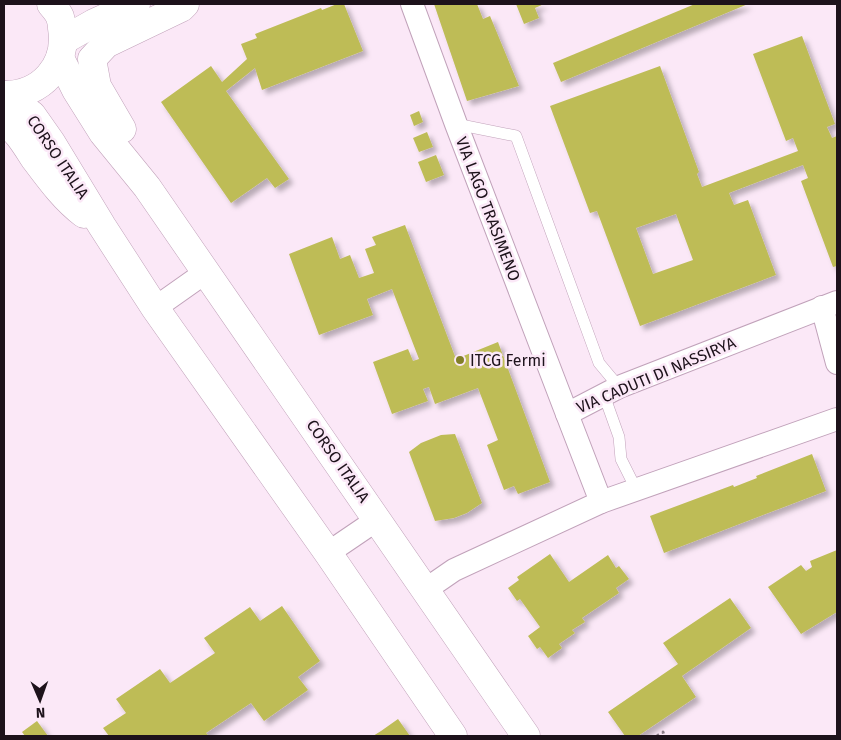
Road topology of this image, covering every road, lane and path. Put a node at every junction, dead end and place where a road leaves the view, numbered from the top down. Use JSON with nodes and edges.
{"nodes":[{"id":1,"x":51,"y":4,"type":"edge"},
{"id":2,"x":136,"y":4,"type":"edge"},
{"id":3,"x":186,"y":4,"type":"edge"},
{"id":4,"x":412,"y":4,"type":"edge"},
{"id":5,"x":62,"y":49,"type":"junction"},
{"id":6,"x":5,"y":95,"type":"edge"},
{"id":7,"x":4,"y":122,"type":"edge"},
{"id":8,"x":456,"y":124,"type":"junction"},
{"id":9,"x":148,"y":187,"type":"junction"},
{"id":10,"x":102,"y":226,"type":"junction"},
{"id":11,"x":206,"y":272,"type":"junction"},
{"id":12,"x":829,"y":304,"type":"edge"},
{"id":13,"x":155,"y":308,"type":"junction"},
{"id":14,"x":837,"y":362,"type":"edge"},
{"id":15,"x":612,"y":391,"type":"junction"},
{"id":16,"x":567,"y":414,"type":"junction"},
{"id":17,"x":837,"y":419,"type":"edge"},
{"id":18,"x":636,"y":489,"type":"junction"},
{"id":19,"x":601,"y":502,"type":"junction"},
{"id":20,"x":378,"y":519,"type":"junction"},
{"id":21,"x":328,"y":553,"type":"junction"},
{"id":22,"x":425,"y":590,"type":"junction"},
{"id":23,"x":453,"y":736,"type":"edge"},
{"id":24,"x":526,"y":736,"type":"edge"},
{"id":25,"x":657,"y":736,"type":"edge"},
{"id":26,"x":664,"y":736,"type":"edge"}],
"edges":[{"from":1,"to":5,"type":"street","name":"CORSO ITALIA"},
{"from":2,"to":5,"type":"street"},
{"from":3,"to":9,"type":"street","name":"CORSO ITALIA"},
{"from":4,"to":8,"type":"street","name":"VIA LAGO TRASIMENO"},
{"from":5,"to":6,"type":"street"},
{"from":5,"to":9,"type":"street","name":"CORSO ITALIA"},
{"from":6,"to":10,"type":"street","name":"CORSO ITALIA"},
{"from":7,"to":10,"type":"street","name":"CORSO ITALIA"},
{"from":8,"to":15,"type":"lane"},
{"from":8,"to":16,"type":"street","name":"VIA LAGO TRASIMENO"},
{"from":9,"to":11,"type":"street","name":"CORSO ITALIA"},
{"from":10,"to":13,"type":"street","name":"CORSO ITALIA"},
{"from":11,"to":13,"type":"street"},
{"from":11,"to":20,"type":"street","name":"CORSO ITALIA"},
{"from":12,"to":14,"type":"street","name":"VIA CADUTI DI NASSIRYA"},
{"from":12,"to":15,"type":"street","name":"VIA CADUTI DI NASSIRYA"},
{"from":13,"to":21,"type":"street","name":"CORSO ITALIA"},
{"from":15,"to":16,"type":"street","name":"VIA CADUTI DI NASSIRYA"},
{"from":15,"to":18,"type":"lane"},
{"from":16,"to":19,"type":"street","name":"VIA CADUTI DI NASSIRYA"},
{"from":17,"to":18,"type":"street"},
{"from":18,"to":19,"type":"street"},
{"from":19,"to":22,"type":"street"},
{"from":20,"to":21,"type":"street"},
{"from":20,"to":22,"type":"street","name":"CORSO ITALIA"},
{"from":21,"to":23,"type":"street","name":"CORSO ITALIA"},
{"from":22,"to":24,"type":"street","name":"CORSO ITALIA"},
{"from":25,"to":26,"type":"path"}]}
